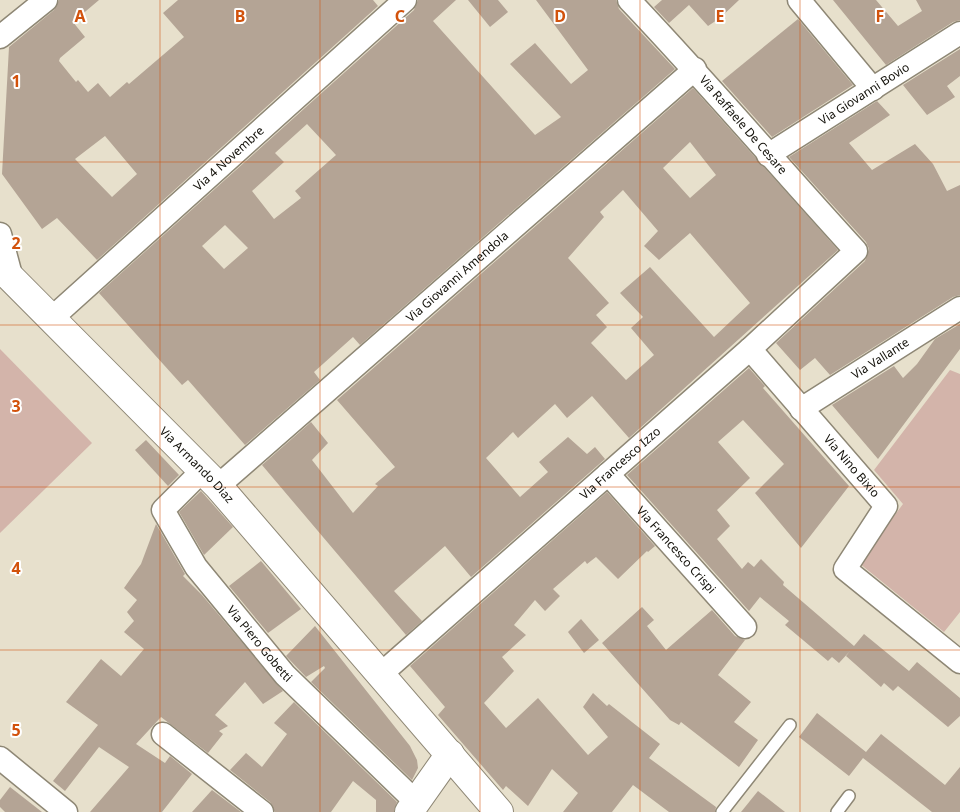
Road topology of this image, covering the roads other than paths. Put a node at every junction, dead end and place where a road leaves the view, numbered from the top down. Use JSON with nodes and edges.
{"nodes":[{"id":1,"x":46,"y":0,"type":"edge"},
{"id":2,"x":405,"y":0,"type":"edge"},
{"id":3,"x":629,"y":0,"type":"edge"},
{"id":4,"x":799,"y":0,"type":"edge"},
{"id":5,"x":960,"y":34,"type":"edge"},
{"id":6,"x":0,"y":36,"type":"edge"},
{"id":7,"x":695,"y":69,"type":"junction"},
{"id":8,"x":873,"y":89,"type":"junction"},
{"id":9,"x":768,"y":155,"type":"junction"},
{"id":10,"x":0,"y":234,"type":"edge"},
{"id":11,"x":856,"y":252,"type":"joint"},
{"id":12,"x":6,"y":273,"type":"edge"},
{"id":13,"x":960,"y":308,"type":"edge"},
{"id":14,"x":52,"y":318,"type":"junction"},
{"id":15,"x":750,"y":349,"type":"junction"},
{"id":16,"x":801,"y":409,"type":"junction"},
{"id":17,"x":608,"y":474,"type":"junction"},
{"id":18,"x":210,"y":478,"type":"junction"},
{"id":19,"x":745,"y":627,"type":"dead end"},
{"id":20,"x":959,"y":660,"type":"edge"},
{"id":21,"x":381,"y":674,"type":"junction"},
{"id":22,"x":790,"y":725,"type":"dead end"},
{"id":23,"x":164,"y":734,"type":"dead end"},
{"id":24,"x":450,"y":754,"type":"junction"},
{"id":25,"x":0,"y":758,"type":"edge"},
{"id":26,"x":849,"y":796,"type":"dead end"},
{"id":27,"x":412,"y":807,"type":"edge"},
{"id":28,"x":66,"y":812,"type":"edge"},
{"id":29,"x":262,"y":812,"type":"edge"},
{"id":30,"x":499,"y":812,"type":"edge"},
{"id":31,"x":722,"y":812,"type":"edge"},
{"id":32,"x":837,"y":812,"type":"edge"}],
"edges":[{"from":1,"to":6,"type":"street"},
{"from":2,"to":14,"type":"street","name":"Via 4 Novembre"},
{"from":3,"to":7,"type":"street","name":"Via Raffaele De Cesare"},
{"from":4,"to":8,"type":"street"},
{"from":5,"to":8,"type":"street","name":"Via Giovanni Bovio"},
{"from":7,"to":9,"type":"street","name":"Via Raffaele De Cesare"},
{"from":7,"to":18,"type":"street","name":"Via Giovanni Amendola"},
{"from":8,"to":9,"type":"street","name":"Via Giovanni Bovio"},
{"from":9,"to":11,"type":"street","name":"Via Raffaele De Cesare"},
{"from":10,"to":12,"type":"street"},
{"from":11,"to":15,"type":"street","name":"Via Francesco Izzo"},
{"from":12,"to":14,"type":"street","name":"Via Armando Diaz"},
{"from":13,"to":16,"type":"street","name":"Via Vallante"},
{"from":14,"to":18,"type":"street","name":"Via Armando Diaz"},
{"from":15,"to":16,"type":"street","name":"Via Nino Bixio"},
{"from":15,"to":17,"type":"street","name":"Via Francesco Izzo"},
{"from":16,"to":20,"type":"street","name":"Via Nino Bixio"},
{"from":17,"to":19,"type":"street","name":"Via Francesco Crispi"},
{"from":17,"to":21,"type":"street","name":"Via Francesco Izzo"},
{"from":18,"to":21,"type":"street","name":"Via Armando Diaz"},
{"from":18,"to":27,"type":"street","name":"Via Piero Gobetti"},
{"from":21,"to":24,"type":"street","name":"Via Armando Diaz"},
{"from":22,"to":31,"type":"lane"},
{"from":23,"to":29,"type":"street"},
{"from":24,"to":27,"type":"street"},
{"from":24,"to":30,"type":"street","name":"Via Armando Diaz"},
{"from":25,"to":28,"type":"street"},
{"from":26,"to":32,"type":"lane"}]}
